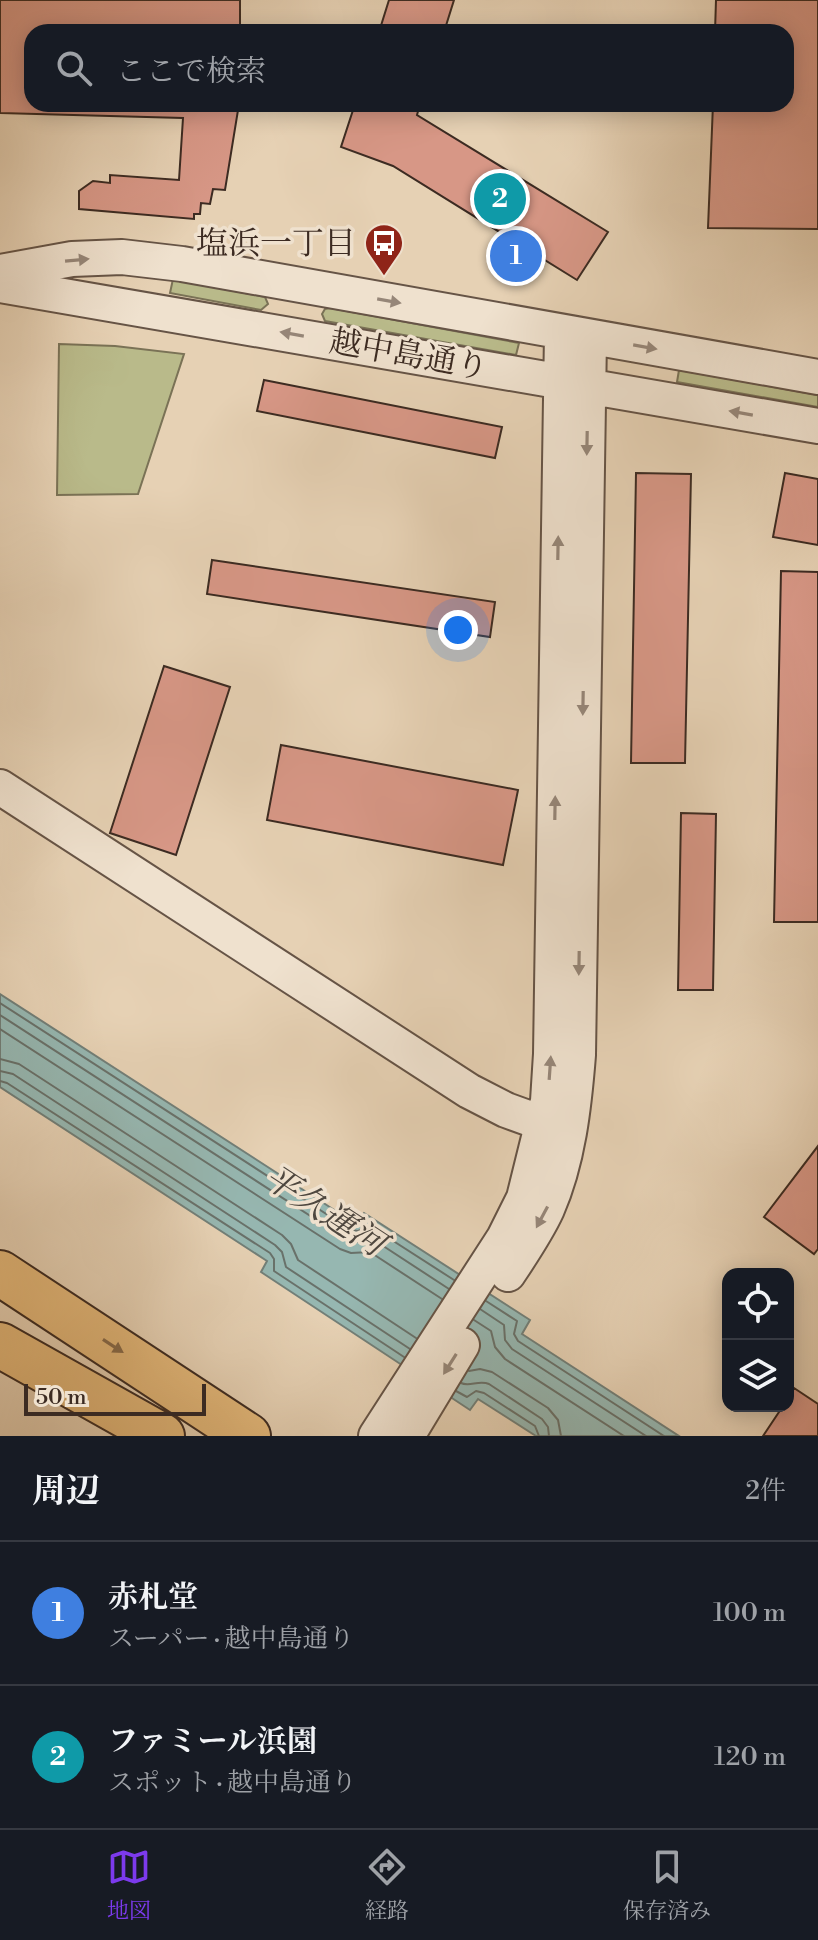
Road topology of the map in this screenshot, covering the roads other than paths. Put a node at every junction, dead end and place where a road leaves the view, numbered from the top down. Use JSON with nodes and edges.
{"nodes":[{"id":1,"x":0,"y":272,"type":"edge"},
{"id":2,"x":0,"y":285,"type":"edge"},
{"id":3,"x":576,"y":335,"type":"junction"},
{"id":4,"x":818,"y":377,"type":"edge"},
{"id":5,"x":575,"y":383,"type":"junction"},
{"id":6,"x":818,"y":426,"type":"edge"},
{"id":7,"x":0,"y":787,"type":"edge"},
{"id":8,"x":556,"y":1128,"type":"junction"},
{"id":9,"x":10,"y":1280,"type":"edge"},
{"id":10,"x":69,"y":1318,"type":"junction"},
{"id":11,"x":0,"y":1331,"type":"edge"},
{"id":12,"x":0,"y":1345,"type":"edge"},
{"id":13,"x":38,"y":1368,"type":"junction"},
{"id":14,"x":420,"y":1390,"type":"junction"},
{"id":15,"x":162,"y":1436,"type":"edge"},
{"id":16,"x":248,"y":1436,"type":"edge"},
{"id":17,"x":376,"y":1436,"type":"edge"},
{"id":18,"x":407,"y":1436,"type":"edge"}],
"edges":[{"from":1,"to":3,"type":"street","name":"越中島通り","one_way":true},
{"from":5,"to":2,"type":"street","name":"越中島通り","one_way":true},
{"from":3,"to":4,"type":"street","name":"越中島通り","one_way":true},
{"from":3,"to":5,"type":"street"},
{"from":6,"to":5,"type":"street","name":"越中島通り","one_way":true},
{"from":5,"to":8,"type":"street"},
{"from":7,"to":8,"type":"street"},
{"from":8,"to":14,"type":"street"},
{"from":9,"to":10,"type":"main road"},
{"from":9,"to":11,"type":"main road"},
{"from":10,"to":13,"type":"main road"},
{"from":10,"to":16,"type":"main road","one_way":true},
{"from":12,"to":13,"type":"main road"},
{"from":13,"to":15,"type":"main road"},
{"from":14,"to":17,"type":"street"},
{"from":14,"to":18,"type":"street"}]}
